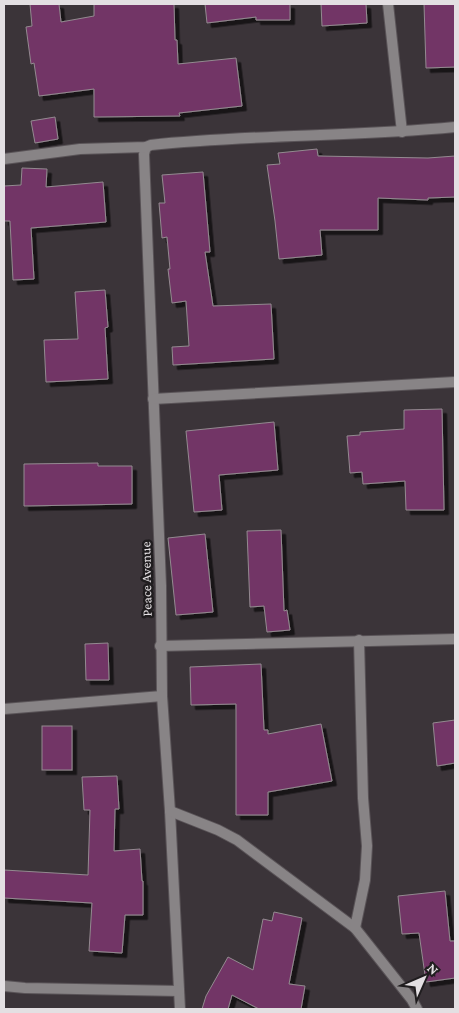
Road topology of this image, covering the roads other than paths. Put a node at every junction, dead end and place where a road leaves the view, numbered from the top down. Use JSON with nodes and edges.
{"nodes":[{"id":1,"x":388,"y":4,"type":"edge"},
{"id":2,"x":455,"y":127,"type":"edge"},
{"id":3,"x":402,"y":132,"type":"junction"},
{"id":4,"x":146,"y":148,"type":"junction"},
{"id":5,"x":4,"y":158,"type":"edge"},
{"id":6,"x":455,"y":382,"type":"edge"},
{"id":7,"x":153,"y":399,"type":"junction"},
{"id":8,"x":455,"y":639,"type":"edge"},
{"id":9,"x":359,"y":640,"type":"junction"},
{"id":10,"x":160,"y":646,"type":"junction"},
{"id":11,"x":162,"y":696,"type":"junction"},
{"id":12,"x":4,"y":709,"type":"edge"},
{"id":13,"x":170,"y":811,"type":"junction"},
{"id":14,"x":356,"y":928,"type":"junction"},
{"id":15,"x":4,"y":986,"type":"edge"},
{"id":16,"x":179,"y":991,"type":"junction"},
{"id":17,"x":180,"y":1009,"type":"edge"},
{"id":18,"x":417,"y":1009,"type":"edge"}],
"edges":[{"from":1,"to":3,"type":"street"},
{"from":2,"to":3,"type":"street"},
{"from":3,"to":4,"type":"street"},
{"from":4,"to":5,"type":"street"},
{"from":4,"to":7,"type":"street","name":"Peace Avenue"},
{"from":6,"to":7,"type":"street"},
{"from":7,"to":10,"type":"street","name":"Peace Avenue"},
{"from":8,"to":9,"type":"street"},
{"from":9,"to":10,"type":"street"},
{"from":9,"to":14,"type":"street"},
{"from":10,"to":11,"type":"street","name":"Peace Avenue"},
{"from":11,"to":12,"type":"street"},
{"from":11,"to":13,"type":"street","name":"Peace Avenue"},
{"from":13,"to":14,"type":"street"},
{"from":13,"to":16,"type":"street","name":"Peace Avenue"},
{"from":14,"to":18,"type":"street"},
{"from":15,"to":16,"type":"street"},
{"from":16,"to":17,"type":"street","name":"Peace Avenue"}]}
